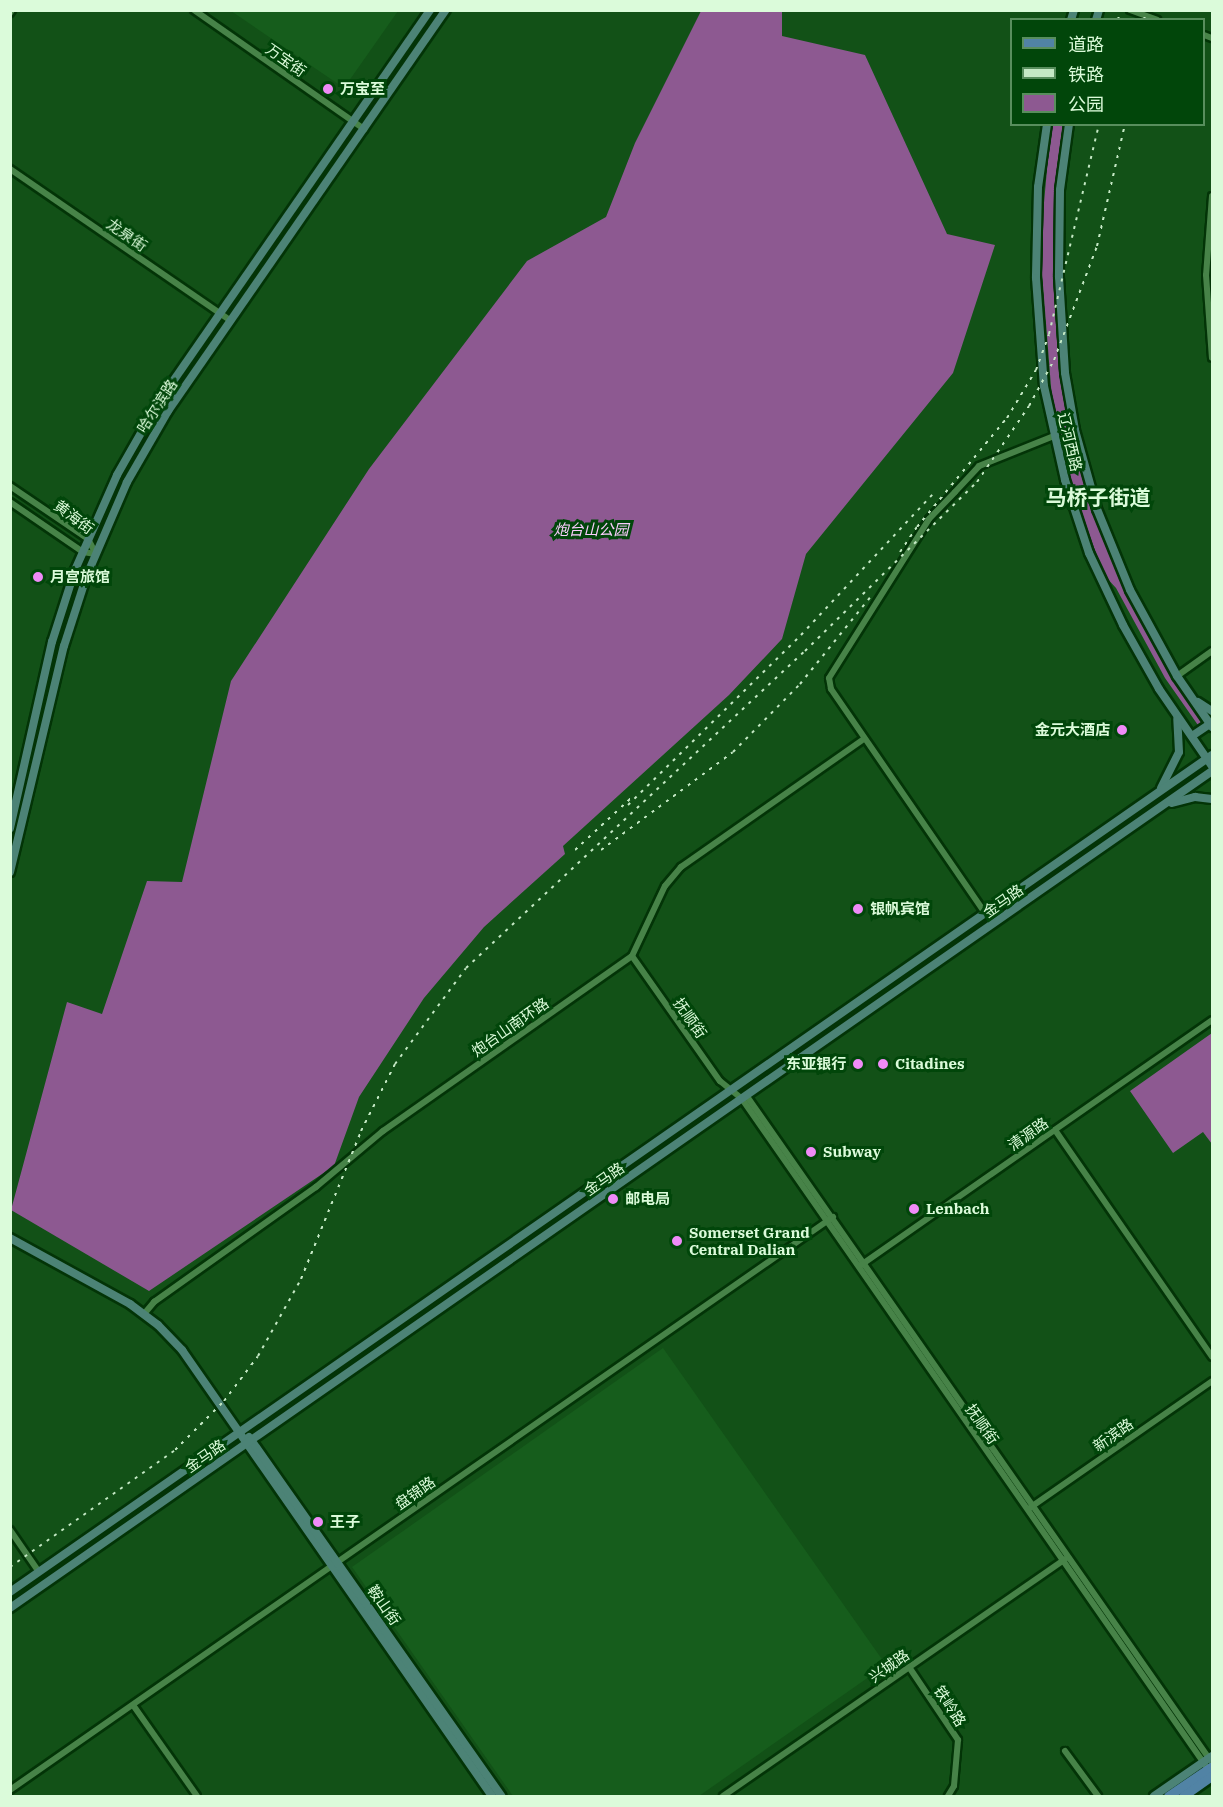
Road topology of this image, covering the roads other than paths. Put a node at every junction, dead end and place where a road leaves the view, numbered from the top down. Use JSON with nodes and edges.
{"nodes":[{"id":1,"x":194,"y":10,"type":"edge"},
{"id":2,"x":430,"y":10,"type":"edge"},
{"id":3,"x":446,"y":10,"type":"edge"},
{"id":4,"x":1130,"y":10,"type":"edge"},
{"id":5,"x":1152,"y":18,"type":"edge"},
{"id":6,"x":354,"y":121,"type":"junction"},
{"id":7,"x":1047,"y":126,"type":"edge"},
{"id":8,"x":1069,"y":126,"type":"edge"},
{"id":9,"x":364,"y":129,"type":"junction"},
{"id":10,"x":10,"y":169,"type":"edge"},
{"id":11,"x":1212,"y":196,"type":"edge"},
{"id":12,"x":220,"y":314,"type":"junction"},
{"id":13,"x":231,"y":321,"type":"junction"},
{"id":14,"x":1212,"y":358,"type":"edge"},
{"id":15,"x":1054,"y":436,"type":"junction"},
{"id":16,"x":10,"y":486,"type":"edge"},
{"id":17,"x":10,"y":502,"type":"edge"},
{"id":18,"x":88,"y":539,"type":"junction"},
{"id":19,"x":82,"y":552,"type":"junction"},
{"id":20,"x":96,"y":554,"type":"junction"},
{"id":21,"x":1212,"y":651,"type":"edge"},
{"id":22,"x":1177,"y":676,"type":"junction"},
{"id":23,"x":1190,"y":694,"type":"junction"},
{"id":24,"x":1172,"y":708,"type":"junction"},
{"id":25,"x":1212,"y":711,"type":"edge"},
{"id":26,"x":1211,"y":726,"type":"edge"},
{"id":27,"x":1192,"y":736,"type":"junction"},
{"id":28,"x":864,"y":739,"type":"junction"},
{"id":29,"x":1211,"y":760,"type":"edge"},
{"id":30,"x":1212,"y":771,"type":"edge"},
{"id":31,"x":1153,"y":797,"type":"junction"},
{"id":32,"x":1212,"y":799,"type":"edge"},
{"id":33,"x":1160,"y":808,"type":"junction"},
{"id":34,"x":11,"y":823,"type":"edge"},
{"id":35,"x":25,"y":823,"type":"junction"},
{"id":36,"x":10,"y":872,"type":"edge"},
{"id":37,"x":985,"y":914,"type":"junction"},
{"id":38,"x":632,"y":956,"type":"junction"},
{"id":39,"x":1212,"y":1020,"type":"edge"},
{"id":40,"x":731,"y":1090,"type":"junction"},
{"id":41,"x":745,"y":1097,"type":"junction"},
{"id":42,"x":1055,"y":1130,"type":"junction"},
{"id":43,"x":829,"y":1219,"type":"junction"},
{"id":44,"x":10,"y":1238,"type":"edge"},
{"id":45,"x":861,"y":1265,"type":"junction"},
{"id":46,"x":144,"y":1314,"type":"junction"},
{"id":47,"x":1212,"y":1357,"type":"edge"},
{"id":48,"x":1212,"y":1381,"type":"edge"},
{"id":49,"x":241,"y":1431,"type":"junction"},
{"id":50,"x":249,"y":1442,"type":"junction"},
{"id":51,"x":1030,"y":1508,"type":"junction"},
{"id":52,"x":10,"y":1530,"type":"edge"},
{"id":53,"x":1066,"y":1558,"type":"junction"},
{"id":54,"x":334,"y":1564,"type":"junction"},
{"id":55,"x":39,"y":1572,"type":"junction"},
{"id":56,"x":10,"y":1592,"type":"edge"},
{"id":57,"x":10,"y":1608,"type":"edge"},
{"id":58,"x":909,"y":1667,"type":"junction"},
{"id":59,"x":133,"y":1705,"type":"junction"},
{"id":60,"x":1065,"y":1751,"type":"dead end"},
{"id":61,"x":1210,"y":1765,"type":"edge"},
{"id":62,"x":10,"y":1790,"type":"edge"},
{"id":63,"x":197,"y":1797,"type":"edge"},
{"id":64,"x":492,"y":1797,"type":"edge"},
{"id":65,"x":501,"y":1797,"type":"edge"},
{"id":66,"x":723,"y":1797,"type":"edge"},
{"id":67,"x":948,"y":1797,"type":"edge"},
{"id":68,"x":1098,"y":1797,"type":"edge"},
{"id":69,"x":1154,"y":1797,"type":"edge"},
{"id":70,"x":1168,"y":1797,"type":"edge"},
{"id":71,"x":1183,"y":1797,"type":"edge"}],
"edges":[{"from":1,"to":6,"type":"street","name":"万宝街"},
{"from":2,"to":6,"type":"main road","name":"哈尔滨路"},
{"from":3,"to":9,"type":"main road","name":"哈尔滨路"},
{"from":4,"to":5,"type":"street"},
{"from":6,"to":9,"type":"street","name":"万宝街"},
{"from":6,"to":12,"type":"main road","name":"哈尔滨路"},
{"from":7,"to":15,"type":"main road","name":"辽河西路"},
{"from":8,"to":22,"type":"main road","name":"辽河西路"},
{"from":9,"to":13,"type":"main road","name":"哈尔滨路"},
{"from":10,"to":12,"type":"street","name":"龙泉街"},
{"from":11,"to":14,"type":"street"},
{"from":12,"to":13,"type":"street","name":"龙泉街"},
{"from":12,"to":18,"type":"main road","name":"哈尔滨路"},
{"from":13,"to":20,"type":"main road","name":"哈尔滨路"},
{"from":15,"to":24,"type":"main road","name":"辽河西路"},
{"from":15,"to":28,"type":"street"},
{"from":16,"to":18,"type":"street","name":"黄海街"},
{"from":17,"to":19,"type":"street","name":"黄海街"},
{"from":18,"to":19,"type":"main road","name":"哈尔滨路"},
{"from":18,"to":20,"type":"street","name":"黄海街"},
{"from":19,"to":20,"type":"street","name":"黄海街"},
{"from":19,"to":34,"type":"main road","name":"哈尔滨路"},
{"from":20,"to":35,"type":"main road","name":"哈尔滨路"},
{"from":21,"to":22,"type":"street"},
{"from":22,"to":23,"type":"main road","name":"辽河西路"},
{"from":23,"to":25,"type":"main road"},
{"from":23,"to":26,"type":"main road","name":"辽河西路"},
{"from":24,"to":27,"type":"main road","name":"辽河西路"},
{"from":24,"to":31,"type":"main road"},
{"from":26,"to":27,"type":"main road"},
{"from":27,"to":29,"type":"main road","name":"辽河西路"},
{"from":28,"to":37,"type":"street"},
{"from":28,"to":38,"type":"street","name":"炮台山南环路"},
{"from":29,"to":31,"type":"main road","name":"金马路"},
{"from":30,"to":33,"type":"main road","name":"金马路"},
{"from":31,"to":37,"type":"main road","name":"金马路"},
{"from":32,"to":33,"type":"main road"},
{"from":33,"to":41,"type":"main road","name":"金马路"},
{"from":34,"to":35,"type":"street"},
{"from":35,"to":36,"type":"main road","name":"哈尔滨路"},
{"from":37,"to":40,"type":"main road","name":"金马路"},
{"from":38,"to":40,"type":"street","name":"抚顺街"},
{"from":38,"to":46,"type":"street","name":"炮台山南环路"},
{"from":39,"to":42,"type":"street","name":"清源路"},
{"from":40,"to":41,"type":"street","name":"抚顺街"},
{"from":40,"to":49,"type":"main road","name":"金马路"},
{"from":41,"to":43,"type":"street","name":"抚顺街"},
{"from":41,"to":50,"type":"main road","name":"金马路"},
{"from":42,"to":45,"type":"street","name":"清源路"},
{"from":42,"to":47,"type":"street"},
{"from":43,"to":45,"type":"street","name":"抚顺街"},
{"from":43,"to":54,"type":"street","name":"盘锦路"},
{"from":44,"to":46,"type":"main road","name":"鞍山街"},
{"from":45,"to":51,"type":"street","name":"抚顺街"},
{"from":46,"to":49,"type":"main road","name":"鞍山街"},
{"from":48,"to":51,"type":"street","name":"新滨路"},
{"from":49,"to":50,"type":"main road","name":"鞍山街"},
{"from":49,"to":55,"type":"main road","name":"金马路"},
{"from":50,"to":54,"type":"main road","name":"鞍山街"},
{"from":50,"to":57,"type":"main road","name":"金马路"},
{"from":51,"to":53,"type":"street","name":"抚顺街"},
{"from":52,"to":55,"type":"street"},
{"from":53,"to":58,"type":"street","name":"兴城路"},
{"from":53,"to":61,"type":"street","name":"抚顺街"},
{"from":54,"to":59,"type":"street","name":"盘锦路"},
{"from":54,"to":64,"type":"main road","name":"鞍山街"},
{"from":54,"to":65,"type":"main road","name":"鞍山街"},
{"from":55,"to":56,"type":"main road","name":"金马路"},
{"from":58,"to":66,"type":"street","name":"兴城路"},
{"from":58,"to":67,"type":"street","name":"铁岭路"},
{"from":59,"to":62,"type":"street","name":"盘锦路"},
{"from":59,"to":63,"type":"street"},
{"from":60,"to":68,"type":"street"},
{"from":61,"to":69,"type":"main road"},
{"from":61,"to":70,"type":"main road"},
{"from":61,"to":71,"type":"main road"}]}
